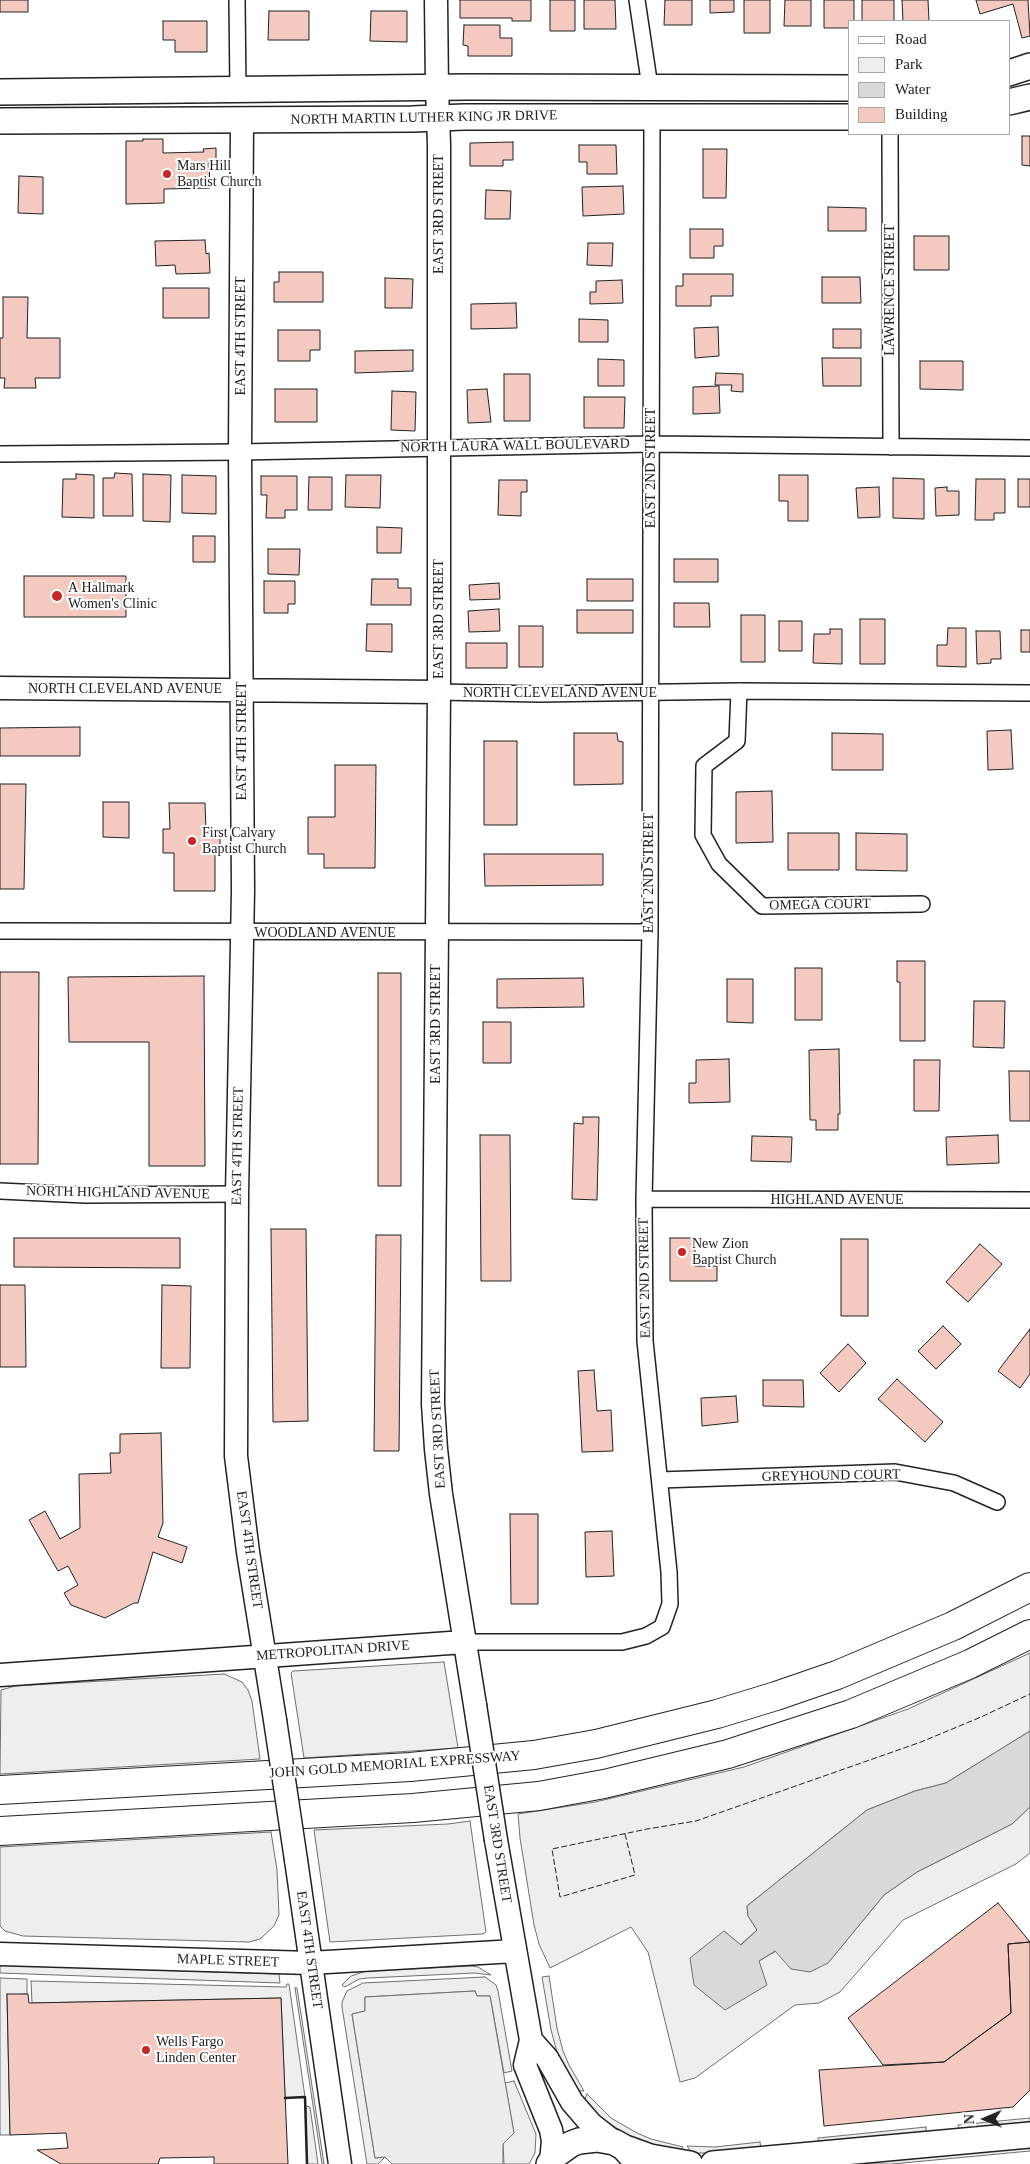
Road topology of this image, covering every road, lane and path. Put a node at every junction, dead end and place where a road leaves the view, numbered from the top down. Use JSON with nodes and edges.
{"nodes":[{"id":1,"x":237,"y":0,"type":"edge"},
{"id":2,"x":436,"y":0,"type":"edge"},
{"id":3,"x":637,"y":0,"type":"edge"},
{"id":4,"x":1030,"y":66,"type":"edge"},
{"id":5,"x":1010,"y":73,"type":"edge"},
{"id":6,"x":650,"y":87,"type":"junction"},
{"id":7,"x":437,"y":88,"type":"junction"},
{"id":8,"x":848,"y":88,"type":"edge"},
{"id":9,"x":238,"y":90,"type":"junction"},
{"id":10,"x":0,"y":92,"type":"edge"},
{"id":11,"x":1030,"y":97,"type":"edge"},
{"id":12,"x":1010,"y":102,"type":"edge"},
{"id":13,"x":652,"y":116,"type":"junction"},
{"id":14,"x":848,"y":117,"type":"edge"},
{"id":15,"x":439,"y":118,"type":"junction"},
{"id":16,"x":242,"y":120,"type":"junction"},
{"id":17,"x":0,"y":121,"type":"edge"},
{"id":18,"x":890,"y":135,"type":"edge"},
{"id":19,"x":652,"y":444,"type":"junction"},
{"id":20,"x":890,"y":447,"type":"junction"},
{"id":21,"x":439,"y":448,"type":"junction"},
{"id":22,"x":1030,"y":448,"type":"edge"},
{"id":23,"x":240,"y":452,"type":"junction"},
{"id":24,"x":0,"y":454,"type":"edge"},
{"id":25,"x":0,"y":688,"type":"edge"},
{"id":26,"x":243,"y":689,"type":"junction"},
{"id":27,"x":740,"y":691,"type":"junction"},
{"id":28,"x":439,"y":692,"type":"junction"},
{"id":29,"x":1030,"y":693,"type":"edge"},
{"id":30,"x":649,"y":694,"type":"junction"},
{"id":31,"x":922,"y":904,"type":"dead end"},
{"id":32,"x":0,"y":931,"type":"edge"},
{"id":33,"x":437,"y":932,"type":"junction"},
{"id":34,"x":650,"y":932,"type":"junction"},
{"id":35,"x":241,"y":933,"type":"junction"},
{"id":36,"x":0,"y":1191,"type":"edge"},
{"id":37,"x":237,"y":1194,"type":"junction"},
{"id":38,"x":644,"y":1199,"type":"junction"},
{"id":39,"x":1030,"y":1200,"type":"edge"},
{"id":40,"x":660,"y":1480,"type":"junction"},
{"id":41,"x":997,"y":1502,"type":"dead end"},
{"id":42,"x":1030,"y":1587,"type":"edge"},
{"id":43,"x":662,"y":1627,"type":"joint"},
{"id":44,"x":1030,"y":1634,"type":"edge"},
{"id":45,"x":464,"y":1642,"type":"junction"},
{"id":46,"x":266,"y":1656,"type":"junction"},
{"id":47,"x":0,"y":1675,"type":"edge"},
{"id":48,"x":0,"y":1790,"type":"edge"},
{"id":49,"x":0,"y":1831,"type":"edge"},
{"id":50,"x":515,"y":1951,"type":"junction"},
{"id":51,"x":0,"y":1954,"type":"edge"},
{"id":52,"x":310,"y":1963,"type":"junction"},
{"id":53,"x":531,"y":2040,"type":"junction"},
{"id":54,"x":1030,"y":2135,"type":"edge"},
{"id":55,"x":625,"y":2151,"type":"edge"},
{"id":56,"x":550,"y":2162,"type":"edge"},
{"id":57,"x":340,"y":2164,"type":"edge"},
{"id":58,"x":690,"y":2164,"type":"edge"},
{"id":59,"x":713,"y":2164,"type":"edge"}],
"edges":[{"from":1,"to":9,"type":"street"},
{"from":2,"to":7,"type":"street","name":"EAST 3RD STREET"},
{"from":3,"to":6,"type":"street"},
{"from":4,"to":5,"type":"main road"},
{"from":6,"to":7,"type":"main road","name":"NORTH MARTIN LUTHER KING JR DRIVE"},
{"from":6,"to":8,"type":"main road","name":"NORTH MARTIN LUTHER KING JR DRIVE"},
{"from":7,"to":9,"type":"main road","name":"NORTH MARTIN LUTHER KING JR DRIVE"},
{"from":7,"to":15,"type":"street","name":"EAST 3RD STREET"},
{"from":9,"to":10,"type":"main road","name":"NORTH MARTIN LUTHER KING JR DRIVE"},
{"from":11,"to":12,"type":"main road"},
{"from":13,"to":14,"type":"main road","name":"NORTH MARTIN LUTHER KING JR DRIVE"},
{"from":13,"to":15,"type":"main road","name":"NORTH MARTIN LUTHER KING JR DRIVE"},
{"from":13,"to":19,"type":"street","name":"EAST 2ND STREET"},
{"from":15,"to":16,"type":"main road","name":"NORTH MARTIN LUTHER KING JR DRIVE"},
{"from":15,"to":21,"type":"street","name":"EAST 3RD STREET"},
{"from":16,"to":17,"type":"main road","name":"NORTH MARTIN LUTHER KING JR DRIVE"},
{"from":16,"to":23,"type":"street","name":"EAST 4TH STREET"},
{"from":18,"to":20,"type":"street","name":"LAWRENCE STREET"},
{"from":19,"to":20,"type":"street","name":"NORTH LAURA WALL BOULEVARD"},
{"from":19,"to":21,"type":"street","name":"NORTH LAURA WALL BOULEVARD"},
{"from":19,"to":30,"type":"street","name":"EAST 2ND STREET"},
{"from":20,"to":22,"type":"street","name":"NORTH LAURA WALL BOULEVARD"},
{"from":21,"to":23,"type":"street","name":"NORTH LAURA WALL BOULEVARD"},
{"from":21,"to":28,"type":"street","name":"EAST 3RD STREET"},
{"from":23,"to":24,"type":"street","name":"NORTH LAURA WALL BOULEVARD"},
{"from":23,"to":26,"type":"street","name":"EAST 4TH STREET"},
{"from":25,"to":26,"type":"street","name":"NORTH CLEVELAND AVENUE"},
{"from":26,"to":28,"type":"street","name":"NORTH CLEVELAND AVENUE"},
{"from":26,"to":35,"type":"street","name":"EAST 4TH STREET"},
{"from":27,"to":29,"type":"street","name":"NORTH CLEVELAND AVENUE"},
{"from":27,"to":30,"type":"street","name":"NORTH CLEVELAND AVENUE"},
{"from":27,"to":31,"type":"street","name":"OMEGA COURT"},
{"from":28,"to":30,"type":"street","name":"NORTH CLEVELAND AVENUE"},
{"from":28,"to":33,"type":"street","name":"EAST 3RD STREET"},
{"from":30,"to":34,"type":"street","name":"EAST 2ND STREET"},
{"from":32,"to":35,"type":"street","name":"WOODLAND AVENUE"},
{"from":33,"to":34,"type":"street","name":"WOODLAND AVENUE"},
{"from":33,"to":35,"type":"street","name":"WOODLAND AVENUE"},
{"from":33,"to":45,"type":"street","name":"EAST 3RD STREET"},
{"from":34,"to":38,"type":"street","name":"EAST 2ND STREET"},
{"from":35,"to":37,"type":"street","name":"EAST 4TH STREET"},
{"from":36,"to":37,"type":"street","name":"NORTH HIGHLAND AVENUE"},
{"from":37,"to":46,"type":"street","name":"EAST 4TH STREET"},
{"from":38,"to":39,"type":"street","name":"HIGHLAND AVENUE"},
{"from":38,"to":40,"type":"street","name":"EAST 2ND STREET"},
{"from":40,"to":41,"type":"street","name":"GREYHOUND COURT"},
{"from":40,"to":43,"type":"street","name":"EAST 2ND STREET"},
{"from":42,"to":48,"type":"highway","name":"JOHN GOLD MEMORIAL EXPRESSWAY"},
{"from":43,"to":45,"type":"street","name":"METROPOLITAN DRIVE"},
{"from":44,"to":49,"type":"highway"},
{"from":45,"to":46,"type":"street","name":"METROPOLITAN DRIVE"},
{"from":45,"to":50,"type":"street","name":"EAST 3RD STREET","bridge":true},
{"from":46,"to":47,"type":"street","name":"METROPOLITAN DRIVE"},
{"from":46,"to":52,"type":"street","name":"EAST 4TH STREET","bridge":true},
{"from":50,"to":52,"type":"street","name":"MAPLE STREET"},
{"from":50,"to":53,"type":"street","name":"EAST 3RD STREET"},
{"from":51,"to":52,"type":"street","name":"MAPLE STREET"},
{"from":52,"to":57,"type":"street","name":"EAST 4TH STREET"},
{"from":53,"to":55,"type":"street"},
{"from":53,"to":56,"type":"street","name":"EAST 3RD STREET"},
{"from":54,"to":59,"type":"main road"},
{"from":55,"to":56,"type":"main road"},
{"from":55,"to":58,"type":"main road"}]}
